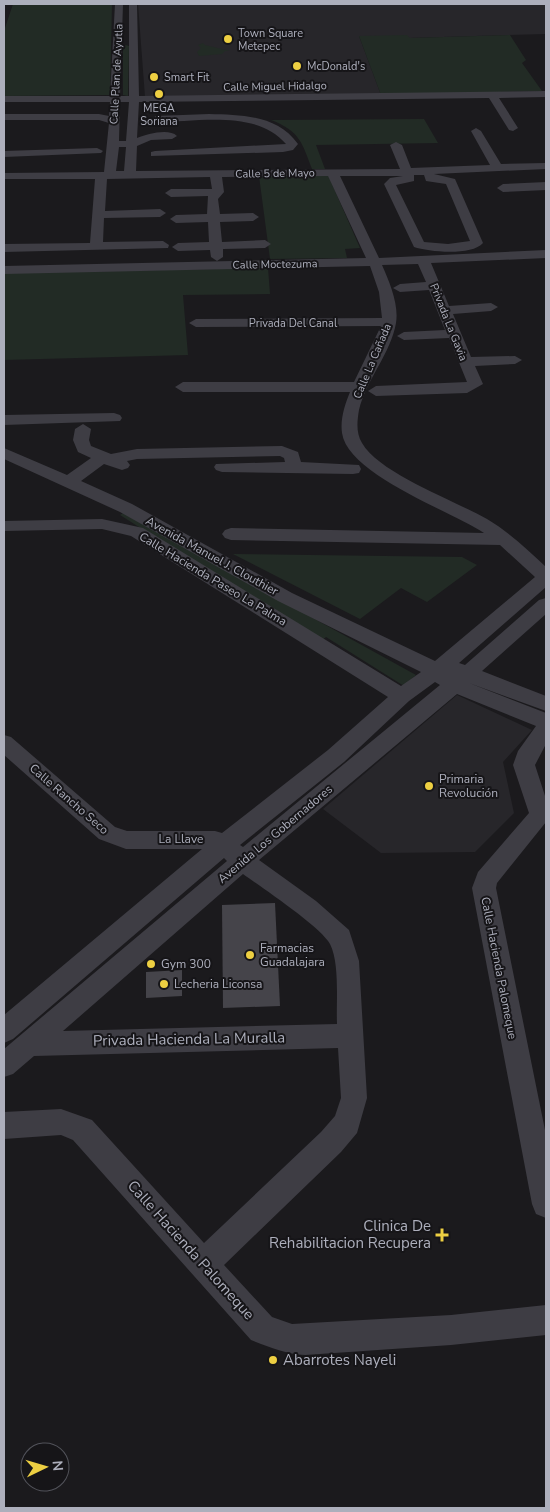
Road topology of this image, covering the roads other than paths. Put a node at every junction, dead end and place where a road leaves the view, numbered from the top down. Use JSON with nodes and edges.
{"nodes":[{"id":1,"x":119,"y":4,"type":"edge"},
{"id":2,"x":133,"y":4,"type":"edge"},
{"id":3,"x":118,"y":40,"type":"junction"},
{"id":4,"x":134,"y":40,"type":"junction"},
{"id":5,"x":546,"y":94,"type":"edge"},
{"id":6,"x":492,"y":95,"type":"junction"},
{"id":7,"x":4,"y":99,"type":"edge"},
{"id":8,"x":114,"y":99,"type":"junction"},
{"id":9,"x":134,"y":99,"type":"junction"},
{"id":10,"x":114,"y":116,"type":"junction"},
{"id":11,"x":4,"y":118,"type":"edge"},
{"id":12,"x":156,"y":119,"type":"dead end"},
{"id":13,"x":172,"y":120,"type":"junction"},
{"id":14,"x":513,"y":128,"type":"dead end"},
{"id":15,"x":476,"y":131,"type":"dead end"},
{"id":16,"x":172,"y":136,"type":"junction"},
{"id":17,"x":132,"y":142,"type":"junction"},
{"id":18,"x":396,"y":145,"type":"dead end"},
{"id":19,"x":113,"y":149,"type":"junction"},
{"id":20,"x":97,"y":151,"type":"dead end"},
{"id":21,"x":172,"y":153,"type":"junction"},
{"id":22,"x":4,"y":154,"type":"edge"},
{"id":23,"x":156,"y":154,"type":"dead end"},
{"id":24,"x":546,"y":166,"type":"edge"},
{"id":25,"x":498,"y":169,"type":"junction"},
{"id":26,"x":332,"y":172,"type":"junction"},
{"id":27,"x":408,"y":172,"type":"junction"},
{"id":28,"x":427,"y":172,"type":"junction"},
{"id":29,"x":220,"y":175,"type":"junction"},
{"id":30,"x":4,"y":176,"type":"edge"},
{"id":31,"x":130,"y":176,"type":"junction"},
{"id":32,"x":109,"y":179,"type":"junction"},
{"id":33,"x":164,"y":183,"type":"dead end"},
{"id":34,"x":546,"y":186,"type":"edge"},
{"id":35,"x":504,"y":188,"type":"dead end"},
{"id":36,"x":218,"y":192,"type":"junction"},
{"id":37,"x":171,"y":193,"type":"dead end"},
{"id":38,"x":212,"y":204,"type":"junction"},
{"id":39,"x":160,"y":213,"type":"dead end"},
{"id":40,"x":98,"y":215,"type":"junction"},
{"id":41,"x":253,"y":217,"type":"dead end"},
{"id":42,"x":213,"y":218,"type":"junction"},
{"id":43,"x":176,"y":219,"type":"dead end"},
{"id":44,"x":163,"y":244,"type":"dead end"},
{"id":45,"x":265,"y":244,"type":"dead end"},
{"id":46,"x":178,"y":247,"type":"dead end"},
{"id":47,"x":4,"y":248,"type":"edge"},
{"id":48,"x":96,"y":248,"type":"junction"},
{"id":49,"x":216,"y":252,"type":"junction"},
{"id":50,"x":546,"y":254,"type":"edge"},
{"id":51,"x":423,"y":259,"type":"junction"},
{"id":52,"x":373,"y":262,"type":"junction"},
{"id":53,"x":4,"y":270,"type":"edge"},
{"id":54,"x":435,"y":286,"type":"junction"},
{"id":55,"x":400,"y":288,"type":"dead end"},
{"id":56,"x":491,"y":307,"type":"dead end"},
{"id":57,"x":445,"y":310,"type":"junction"},
{"id":58,"x":390,"y":322,"type":"junction"},
{"id":59,"x":196,"y":323,"type":"dead end"},
{"id":60,"x":454,"y":334,"type":"junction"},
{"id":61,"x":404,"y":336,"type":"dead end"},
{"id":62,"x":515,"y":360,"type":"dead end"},
{"id":63,"x":466,"y":362,"type":"junction"},
{"id":64,"x":183,"y":387,"type":"dead end"},
{"id":65,"x":360,"y":387,"type":"junction"},
{"id":66,"x":376,"y":391,"type":"dead end"},
{"id":67,"x":114,"y":418,"type":"dead end"},
{"id":68,"x":4,"y":420,"type":"edge"},
{"id":69,"x":83,"y":429,"type":"dead end"},
{"id":70,"x":4,"y":453,"type":"edge"},
{"id":71,"x":100,"y":457,"type":"junction"},
{"id":72,"x":353,"y":469,"type":"dead end"},
{"id":73,"x":62,"y":479,"type":"junction"},
{"id":74,"x":4,"y":526,"type":"edge"},
{"id":75,"x":230,"y":534,"type":"dead end"},
{"id":76,"x":505,"y":539,"type":"junction"},
{"id":77,"x":546,"y":577,"type":"edge"},
{"id":78,"x":546,"y":604,"type":"edge"},
{"id":79,"x":433,"y":666,"type":"junction"},
{"id":80,"x":461,"y":679,"type":"junction"},
{"id":81,"x":402,"y":696,"type":"junction"},
{"id":82,"x":546,"y":704,"type":"edge"},
{"id":83,"x":546,"y":721,"type":"edge"},
{"id":84,"x":546,"y":728,"type":"edge"},
{"id":85,"x":7,"y":752,"type":"edge"},
{"id":86,"x":142,"y":840,"type":"joint"},
{"id":87,"x":233,"y":852,"type":"junction"},
{"id":88,"x":4,"y":1031,"type":"edge"},
{"id":89,"x":350,"y":1036,"type":"junction"},
{"id":90,"x":28,"y":1044,"type":"junction"},
{"id":91,"x":4,"y":1065,"type":"edge"},
{"id":92,"x":4,"y":1126,"type":"edge"},
{"id":93,"x":546,"y":1204,"type":"edge"},
{"id":94,"x":204,"y":1264,"type":"junction"},
{"id":95,"x":546,"y":1320,"type":"edge"}],
"edges":[{"from":1,"to":3,"type":"street","name":"Calle Plan de Ayutla"},
{"from":2,"to":4,"type":"street","name":"Calle Plan de Ayutla"},
{"from":3,"to":4,"type":"street","name":"Calle Plan de Ayutla"},
{"from":3,"to":8,"type":"street","name":"Calle Plan de Ayutla"},
{"from":4,"to":9,"type":"street","name":"Calle Plan de Ayutla"},
{"from":5,"to":6,"type":"street","name":"Calle Miguel Hidalgo"},
{"from":6,"to":9,"type":"street","name":"Calle Miguel Hidalgo"},
{"from":6,"to":14,"type":"street"},
{"from":7,"to":8,"type":"street","name":"Calle Miguel Hidalgo"},
{"from":8,"to":9,"type":"street","name":"Calle Miguel Hidalgo"},
{"from":8,"to":10,"type":"street","name":"Calle Plan de Ayutla"},
{"from":9,"to":17,"type":"street","name":"Calle Plan de Ayutla"},
{"from":10,"to":11,"type":"street"},
{"from":10,"to":19,"type":"street","name":"Calle Plan de Ayutla"},
{"from":12,"to":13,"type":"street"},
{"from":13,"to":16,"type":"street"},
{"from":13,"to":21,"type":"street"},
{"from":15,"to":25,"type":"street"},
{"from":16,"to":17,"type":"street"},
{"from":16,"to":21,"type":"street"},
{"from":17,"to":19,"type":"street"},
{"from":17,"to":31,"type":"street","name":"Calle Plan de Ayutla"},
{"from":18,"to":27,"type":"street"},
{"from":19,"to":32,"type":"street","name":"Calle Plan de Ayutla"},
{"from":20,"to":22,"type":"street"},
{"from":21,"to":23,"type":"street"},
{"from":24,"to":25,"type":"street","name":"Calle 5 de Mayo"},
{"from":25,"to":28,"type":"street","name":"Calle 5 de Mayo"},
{"from":26,"to":27,"type":"street","name":"Calle 5 de Mayo"},
{"from":26,"to":29,"type":"street","name":"Calle 5 de Mayo"},
{"from":26,"to":52,"type":"street","name":"Calle La Cañada"},
{"from":27,"to":28,"type":"street","name":"Calle 5 de Mayo"},
{"from":27,"to":28,"type":"street"},
{"from":29,"to":31,"type":"street","name":"Calle 5 de Mayo"},
{"from":29,"to":36,"type":"street"},
{"from":29,"to":38,"type":"street"},
{"from":30,"to":32,"type":"street","name":"Calle 5 de Mayo"},
{"from":31,"to":32,"type":"street","name":"Calle 5 de Mayo"},
{"from":32,"to":33,"type":"street"},
{"from":32,"to":40,"type":"street","name":"Calle Plan de Ayutla"},
{"from":34,"to":35,"type":"street"},
{"from":36,"to":37,"type":"street"},
{"from":36,"to":38,"type":"street"},
{"from":38,"to":42,"type":"street"},
{"from":39,"to":40,"type":"street"},
{"from":40,"to":48,"type":"street","name":"Calle Plan de Ayutla"},
{"from":41,"to":42,"type":"street"},
{"from":42,"to":43,"type":"street"},
{"from":42,"to":49,"type":"street"},
{"from":44,"to":48,"type":"street"},
{"from":45,"to":49,"type":"street"},
{"from":46,"to":49,"type":"street"},
{"from":47,"to":48,"type":"street"},
{"from":50,"to":51,"type":"street","name":"Calle Moctezuma"},
{"from":51,"to":52,"type":"street","name":"Calle Moctezuma"},
{"from":51,"to":54,"type":"street","name":"Privada La Gavia"},
{"from":52,"to":53,"type":"street","name":"Calle Moctezuma"},
{"from":52,"to":58,"type":"street","name":"Calle La Cañada"},
{"from":54,"to":55,"type":"street"},
{"from":54,"to":57,"type":"street","name":"Privada La Gavia"},
{"from":56,"to":57,"type":"street"},
{"from":57,"to":60,"type":"street","name":"Privada La Gavia"},
{"from":58,"to":59,"type":"street","name":"Privada Del Canal"},
{"from":58,"to":65,"type":"street","name":"Calle La Cañada"},
{"from":60,"to":61,"type":"street"},
{"from":60,"to":63,"type":"street","name":"Privada La Gavia"},
{"from":62,"to":63,"type":"street"},
{"from":63,"to":66,"type":"street","name":"Privada La Gavia"},
{"from":64,"to":65,"type":"street"},
{"from":65,"to":76,"type":"street","name":"Calle La Cañada"},
{"from":67,"to":68,"type":"street"},
{"from":69,"to":71,"type":"street"},
{"from":70,"to":73,"type":"street","name":"Avenida Manuel J. Clouthier"},
{"from":71,"to":72,"type":"street"},
{"from":71,"to":73,"type":"street"},
{"from":73,"to":79,"type":"street","name":"Avenida Manuel J. Clouthier"},
{"from":74,"to":81,"type":"street","name":"Calle Hacienda Paseo La Palma"},
{"from":75,"to":76,"type":"street"},
{"from":76,"to":77,"type":"street","name":"Calle La Cañada"},
{"from":77,"to":79,"type":"street","name":"Avenida Los Gobernadores"},
{"from":78,"to":80,"type":"street","name":"Avenida Los Gobernadores"},
{"from":79,"to":80,"type":"street","name":"Avenida Manuel J. Clouthier"},
{"from":79,"to":81,"type":"street","name":"Avenida Los Gobernadores"},
{"from":80,"to":82,"type":"street"},
{"from":80,"to":83,"type":"street"},
{"from":80,"to":87,"type":"street","name":"Avenida Los Gobernadores"},
{"from":81,"to":87,"type":"street","name":"Avenida Los Gobernadores"},
{"from":84,"to":93,"type":"street","name":"Calle Hacienda Palomeque"},
{"from":85,"to":86,"type":"street","name":"Calle Rancho Seco"},
{"from":86,"to":87,"type":"street","name":"La Llave"},
{"from":87,"to":88,"type":"street","name":"Avenida Los Gobernadores"},
{"from":87,"to":89,"type":"street"},
{"from":87,"to":90,"type":"street","name":"Avenida Los Gobernadores"},
{"from":89,"to":90,"type":"street","name":"Privada Hacienda La Muralla"},
{"from":89,"to":94,"type":"street"},
{"from":90,"to":91,"type":"street","name":"Avenida Los Gobernadores"},
{"from":92,"to":94,"type":"street","name":"Calle Hacienda Palomeque"},
{"from":94,"to":95,"type":"street","name":"Calle Hacienda Palomeque"}]}
